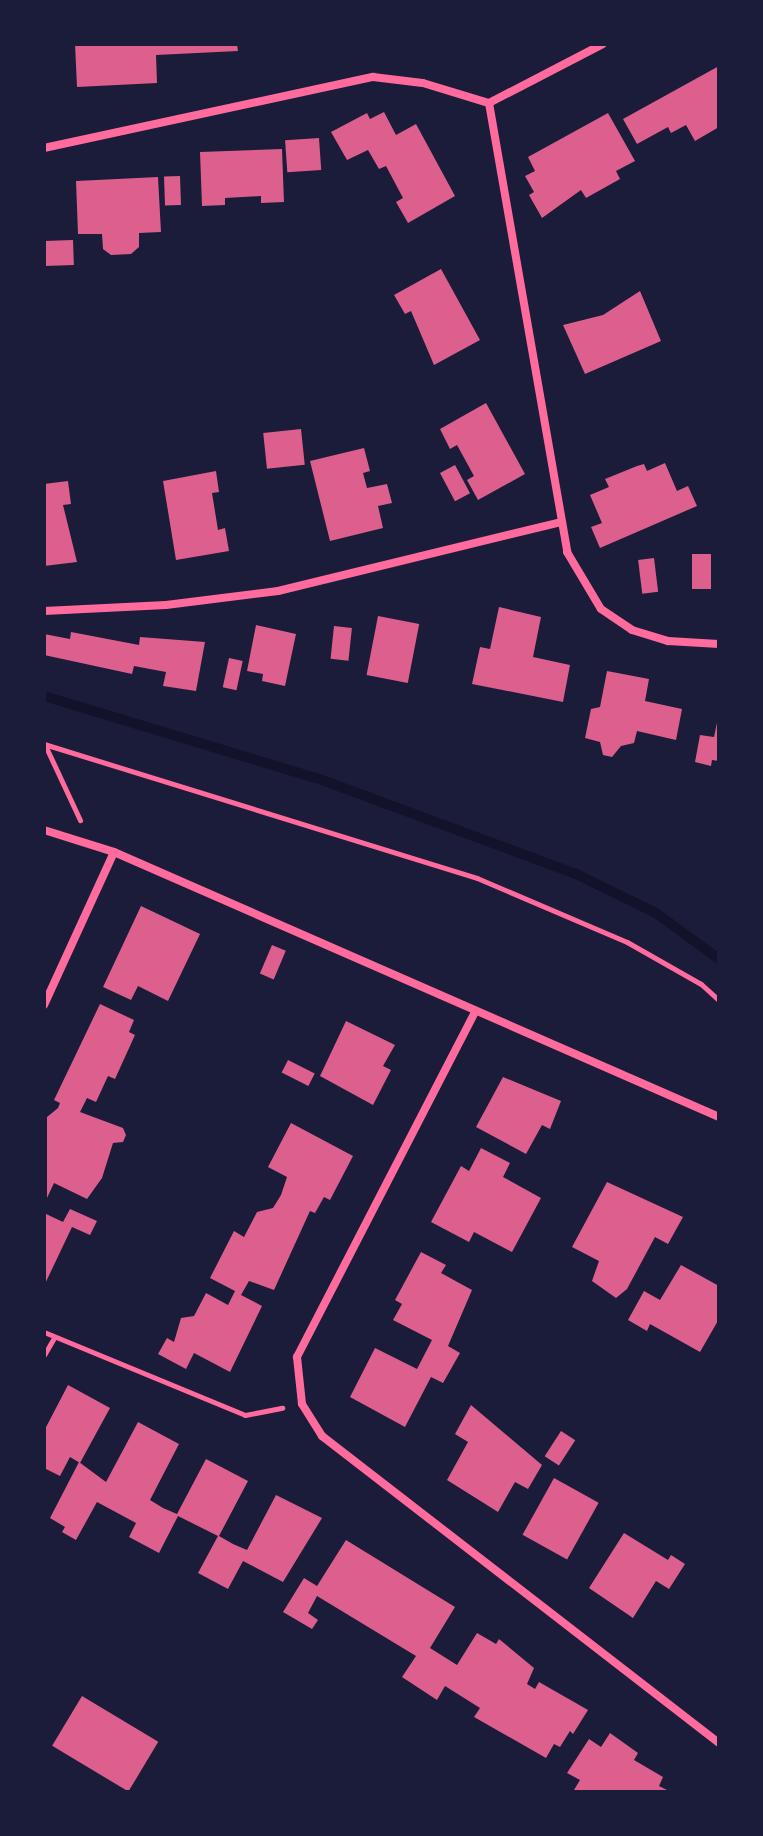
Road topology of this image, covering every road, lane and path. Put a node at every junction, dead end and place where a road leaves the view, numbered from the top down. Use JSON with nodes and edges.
{"nodes":[{"id":1,"x":603,"y":44,"type":"edge"},
{"id":2,"x":489,"y":103,"type":"junction"},
{"id":3,"x":44,"y":148,"type":"edge"},
{"id":4,"x":558,"y":523,"type":"junction"},
{"id":5,"x":44,"y":611,"type":"edge"},
{"id":6,"x":719,"y":644,"type":"edge"},
{"id":7,"x":44,"y":744,"type":"edge"},
{"id":8,"x":44,"y":830,"type":"edge"},
{"id":9,"x":91,"y":845,"type":"junction"},
{"id":10,"x":114,"y":852,"type":"junction"},
{"id":11,"x":719,"y":1000,"type":"edge"},
{"id":12,"x":44,"y":1005,"type":"edge"},
{"id":13,"x":474,"y":1014,"type":"junction"},
{"id":14,"x":719,"y":1117,"type":"edge"},
{"id":15,"x":44,"y":1332,"type":"edge"},
{"id":16,"x":54,"y":1338,"type":"junction"},
{"id":17,"x":44,"y":1355,"type":"edge"},
{"id":18,"x":302,"y":1404,"type":"junction"},
{"id":19,"x":719,"y":1743,"type":"edge"}],
"edges":[{"from":1,"to":2,"type":"street"},
{"from":2,"to":3,"type":"street"},
{"from":2,"to":4,"type":"street"},
{"from":4,"to":5,"type":"street"},
{"from":4,"to":6,"type":"street"},
{"from":7,"to":9,"type":"path"},
{"from":7,"to":11,"type":"path"},
{"from":8,"to":9,"type":"street"},
{"from":9,"to":10,"type":"street"},
{"from":10,"to":12,"type":"street"},
{"from":10,"to":13,"type":"street"},
{"from":13,"to":14,"type":"street"},
{"from":13,"to":18,"type":"street"},
{"from":15,"to":16,"type":"path"},
{"from":16,"to":17,"type":"path"},
{"from":16,"to":18,"type":"path"},
{"from":18,"to":19,"type":"street"}]}
